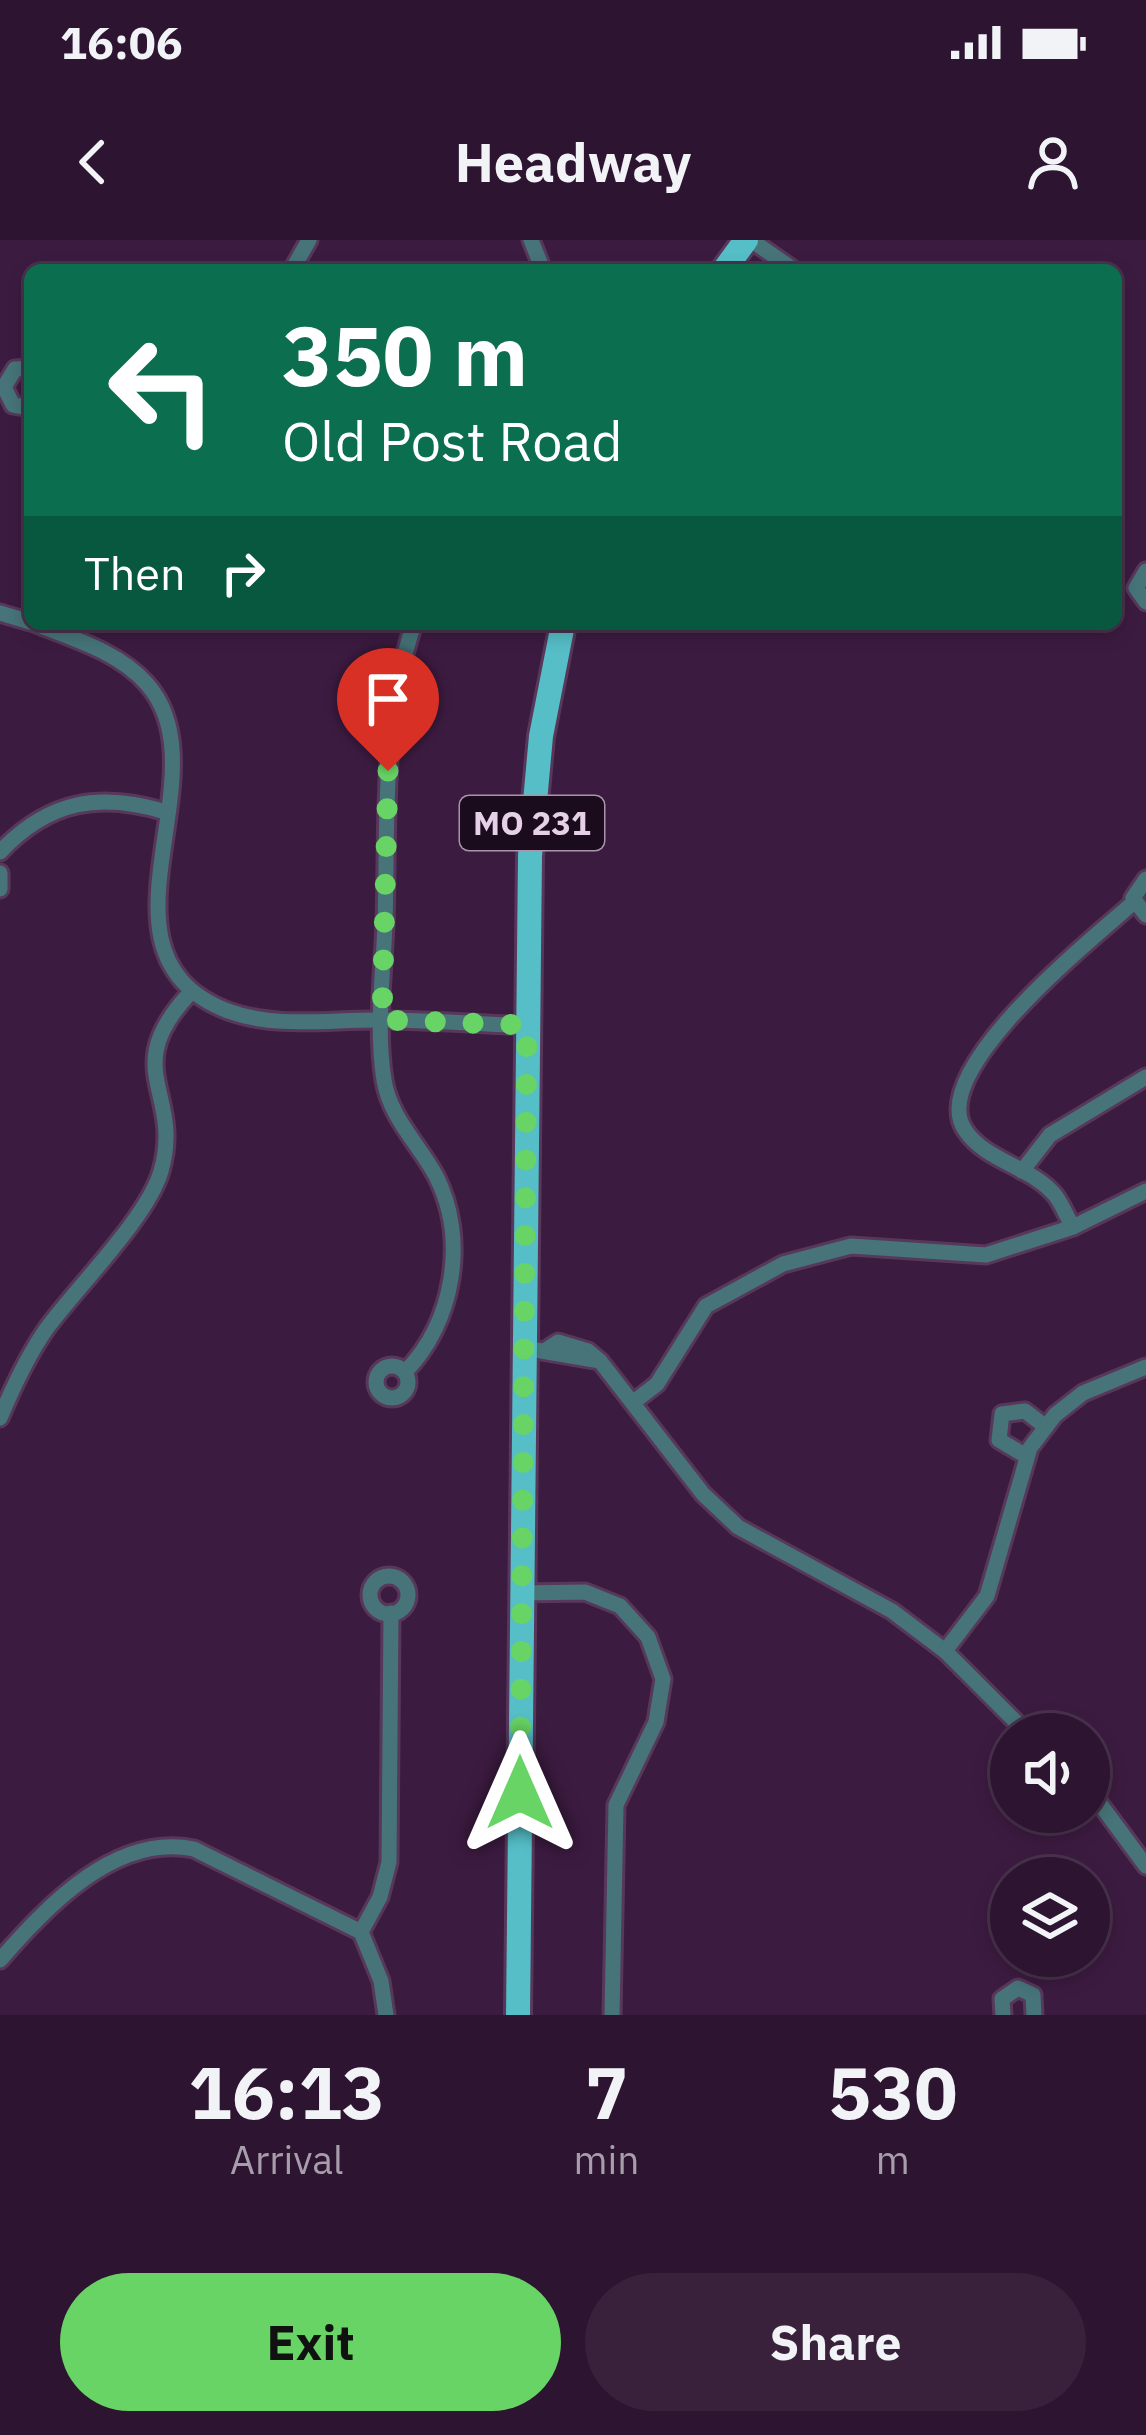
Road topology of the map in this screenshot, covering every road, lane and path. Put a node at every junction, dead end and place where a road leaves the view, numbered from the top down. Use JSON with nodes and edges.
{"nodes":[{"id":1,"x":748,"y":240,"type":"edge"},
{"id":2,"x":729,"y":264,"type":"edge"},
{"id":3,"x":785,"y":264,"type":"edge"},
{"id":4,"x":3,"y":381,"type":"edge"},
{"id":5,"x":24,"y":406,"type":"edge"},
{"id":6,"x":1146,"y":571,"type":"edge"},
{"id":7,"x":1146,"y":602,"type":"edge"},
{"id":8,"x":51,"y":630,"type":"edge"},
{"id":9,"x":412,"y":630,"type":"edge"},
{"id":10,"x":562,"y":630,"type":"edge"},
{"id":11,"x":166,"y":812,"type":"junction"},
{"id":12,"x":0,"y":852,"type":"edge"},
{"id":13,"x":0,"y":873,"type":"edge"},
{"id":14,"x":1146,"y":879,"type":"edge"},
{"id":15,"x":0,"y":889,"type":"edge"},
{"id":16,"x":1140,"y":909,"type":"edge"},
{"id":17,"x":191,"y":992,"type":"junction"},
{"id":18,"x":382,"y":1020,"type":"junction"},
{"id":19,"x":527,"y":1025,"type":"junction"},
{"id":20,"x":1146,"y":1077,"type":"edge"},
{"id":21,"x":1022,"y":1171,"type":"junction"},
{"id":22,"x":1146,"y":1191,"type":"edge"},
{"id":23,"x":1073,"y":1227,"type":"junction"},
{"id":24,"x":535,"y":1349,"type":"junction"},
{"id":25,"x":1146,"y":1367,"type":"edge"},
{"id":26,"x":405,"y":1372,"type":"dead end"},
{"id":27,"x":634,"y":1401,"type":"junction"},
{"id":28,"x":0,"y":1418,"type":"edge"},
{"id":29,"x":1046,"y":1427,"type":"junction"},
{"id":30,"x":1026,"y":1456,"type":"junction"},
{"id":31,"x":522,"y":1593,"type":"junction"},
{"id":32,"x":391,"y":1613,"type":"dead end"},
{"id":33,"x":945,"y":1651,"type":"junction"},
{"id":34,"x":1007,"y":1713,"type":"edge"},
{"id":35,"x":1110,"y":1817,"type":"edge"},
{"id":36,"x":1146,"y":1866,"type":"edge"},
{"id":37,"x":361,"y":1932,"type":"junction"},
{"id":38,"x":0,"y":1960,"type":"edge"},
{"id":39,"x":386,"y":2015,"type":"edge"},
{"id":40,"x":518,"y":2015,"type":"edge"},
{"id":41,"x":612,"y":2015,"type":"edge"},
{"id":42,"x":1003,"y":2015,"type":"edge"},
{"id":43,"x":1034,"y":2015,"type":"edge"}],
"edges":[{"from":1,"to":2,"type":"main road"},
{"from":1,"to":3,"type":"street"},
{"from":4,"to":5,"type":"street"},
{"from":6,"to":7,"type":"street"},
{"from":8,"to":11,"type":"street"},
{"from":9,"to":18,"type":"street"},
{"from":10,"to":19,"type":"main road","number":"MO 231"},
{"from":11,"to":12,"type":"street"},
{"from":11,"to":17,"type":"street"},
{"from":13,"to":15,"type":"street"},
{"from":14,"to":16,"type":"street"},
{"from":16,"to":21,"type":"street"},
{"from":17,"to":18,"type":"street"},
{"from":17,"to":28,"type":"street"},
{"from":18,"to":19,"type":"street"},
{"from":18,"to":26,"type":"street"},
{"from":19,"to":24,"type":"main road","number":"MO 231"},
{"from":20,"to":21,"type":"street"},
{"from":21,"to":23,"type":"street"},
{"from":22,"to":23,"type":"street"},
{"from":23,"to":27,"type":"street"},
{"from":24,"to":27,"type":"street"},
{"from":24,"to":31,"type":"main road","number":"MO 231"},
{"from":25,"to":29,"type":"street"},
{"from":27,"to":33,"type":"street"},
{"from":29,"to":30,"type":"street"},
{"from":29,"to":30,"type":"street"},
{"from":30,"to":33,"type":"street"},
{"from":31,"to":40,"type":"main road","number":"MO 231"},
{"from":31,"to":41,"type":"street"},
{"from":32,"to":37,"type":"street"},
{"from":33,"to":34,"type":"street"},
{"from":35,"to":36,"type":"street"},
{"from":37,"to":38,"type":"street"},
{"from":37,"to":39,"type":"street"},
{"from":42,"to":43,"type":"street"}]}
